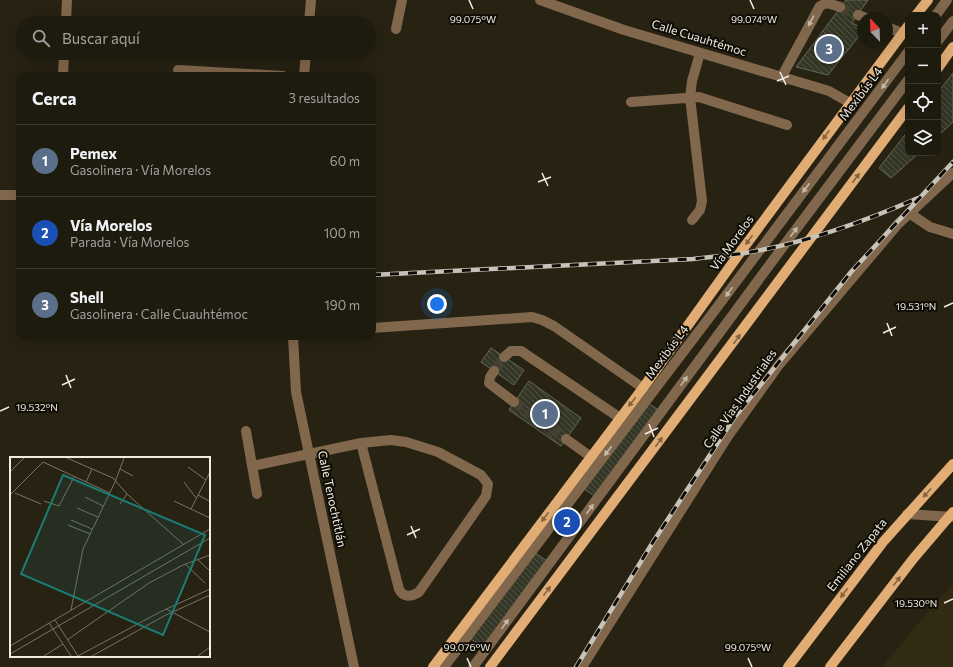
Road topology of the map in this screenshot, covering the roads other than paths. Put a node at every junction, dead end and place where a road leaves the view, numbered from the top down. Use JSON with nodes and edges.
{"nodes":[{"id":1,"x":67,"y":0,"type":"edge"},
{"id":2,"x":310,"y":0,"type":"edge"},
{"id":3,"x":402,"y":0,"type":"edge"},
{"id":4,"x":540,"y":0,"type":"edge"},
{"id":5,"x":928,"y":0,"type":"edge"},
{"id":6,"x":947,"y":0,"type":"edge"},
{"id":7,"x":840,"y":7,"type":"tunnel mouth"},
{"id":8,"x":918,"y":12,"type":"edge"},
{"id":9,"x":938,"y":12,"type":"edge"},
{"id":10,"x":66,"y":16,"type":"edge"},
{"id":11,"x":309,"y":16,"type":"edge"},
{"id":12,"x":953,"y":21,"type":"edge"},
{"id":13,"x":396,"y":28,"type":"dead end"},
{"id":14,"x":893,"y":28,"type":"edge"},
{"id":15,"x":905,"y":30,"type":"edge"},
{"id":16,"x":941,"y":36,"type":"edge"},
{"id":17,"x":953,"y":47,"type":"edge"},
{"id":18,"x":700,"y":53,"type":"junction"},
{"id":19,"x":905,"y":56,"type":"edge"},
{"id":20,"x":63,"y":60,"type":"edge"},
{"id":21,"x":305,"y":60,"type":"edge"},
{"id":22,"x":941,"y":64,"type":"edge"},
{"id":23,"x":178,"y":70,"type":"dead end"},
{"id":24,"x":62,"y":72,"type":"edge"},
{"id":25,"x":213,"y":72,"type":"edge"},
{"id":26,"x":304,"y":72,"type":"edge"},
{"id":27,"x":782,"y":76,"type":"junction"},
{"id":28,"x":905,"y":84,"type":"edge"},
{"id":29,"x":690,"y":97,"type":"junction"},
{"id":30,"x":631,"y":102,"type":"dead end"},
{"id":31,"x":850,"y":103,"type":"junction"},
{"id":32,"x":905,"y":112,"type":"edge"},
{"id":33,"x":787,"y":125,"type":"dead end"},
{"id":34,"x":953,"y":173,"type":"edge"},
{"id":35,"x":0,"y":195,"type":"edge"},
{"id":36,"x":16,"y":195,"type":"edge"},
{"id":37,"x":909,"y":212,"type":"junction"},
{"id":38,"x":692,"y":220,"type":"dead end"},
{"id":39,"x":953,"y":234,"type":"edge"},
{"id":40,"x":376,"y":328,"type":"edge"},
{"id":41,"x":293,"y":340,"type":"edge"},
{"id":42,"x":504,"y":357,"type":"tunnel mouth"},
{"id":43,"x":494,"y":371,"type":"tunnel mouth"},
{"id":44,"x":643,"y":388,"type":"junction"},
{"id":45,"x":514,"y":402,"type":"tunnel mouth"},
{"id":46,"x":620,"y":418,"type":"junction"},
{"id":47,"x":246,"y":431,"type":"dead end"},
{"id":48,"x":566,"y":439,"type":"tunnel mouth"},
{"id":49,"x":361,"y":443,"type":"junction"},
{"id":50,"x":310,"y":454,"type":"junction"},
{"id":51,"x":591,"y":457,"type":"junction"},
{"id":52,"x":953,"y":464,"type":"edge"},
{"id":53,"x":252,"y":466,"type":"junction"},
{"id":54,"x":257,"y":494,"type":"dead end"},
{"id":55,"x":907,"y":514,"type":"junction"},
{"id":56,"x":952,"y":515,"type":"edge"},
{"id":57,"x":354,"y":667,"type":"edge"},
{"id":58,"x":433,"y":667,"type":"edge"},
{"id":59,"x":444,"y":667,"type":"edge"},
{"id":60,"x":473,"y":667,"type":"edge"},
{"id":61,"x":490,"y":667,"type":"edge"},
{"id":62,"x":582,"y":667,"type":"edge"},
{"id":63,"x":788,"y":667,"type":"edge"},
{"id":64,"x":830,"y":667,"type":"edge"}],
"edges":[{"from":1,"to":10,"type":"street"},
{"from":2,"to":11,"type":"street"},
{"from":3,"to":13,"type":"street"},
{"from":4,"to":18,"type":"street","name":"Calle Cuauhtémoc"},
{"from":5,"to":8,"type":"main road"},
{"from":6,"to":9,"type":"street"},
{"from":7,"to":27,"type":"street","one_way":true},
{"from":12,"to":16,"type":"street"},
{"from":14,"to":15,"type":"street"},
{"from":15,"to":31,"type":"main road","name":"Vía Morelos"},
{"from":17,"to":22,"type":"main road"},
{"from":18,"to":27,"type":"street","name":"Calle Cuauhtémoc"},
{"from":18,"to":29,"type":"street"},
{"from":19,"to":59,"type":"street","name":"Mexibús L4","one_way":true},
{"from":20,"to":24,"type":"street"},
{"from":21,"to":26,"type":"street"},
{"from":23,"to":25,"type":"street"},
{"from":27,"to":31,"type":"street","name":"Calle Cuauhtémoc"},
{"from":60,"to":28,"type":"street","one_way":true},
{"from":29,"to":30,"type":"street"},
{"from":29,"to":33,"type":"street"},
{"from":29,"to":38,"type":"street"},
{"from":31,"to":44,"type":"main road","name":"Vía Morelos","one_way":true},
{"from":61,"to":32,"type":"main road","one_way":true},
{"from":34,"to":37,"type":"street","name":"Calle Vías Industriales"},
{"from":35,"to":36,"type":"street"},
{"from":37,"to":39,"type":"street"},
{"from":37,"to":62,"type":"street","name":"Calle Vías Industriales"},
{"from":40,"to":44,"type":"street"},
{"from":41,"to":50,"type":"street","name":"Calle Tenochtitlán"},
{"from":42,"to":46,"type":"street"},
{"from":43,"to":45,"type":"street"},
{"from":44,"to":46,"type":"main road","name":"Vía Morelos","one_way":true},
{"from":46,"to":51,"type":"main road","name":"Vía Morelos"},
{"from":47,"to":53,"type":"street"},
{"from":48,"to":51,"type":"street"},
{"from":49,"to":49,"type":"street"},
{"from":49,"to":50,"type":"street"},
{"from":50,"to":53,"type":"street"},
{"from":50,"to":57,"type":"street","name":"Calle Tenochtitlán"},
{"from":51,"to":58,"type":"main road","name":"Vía Morelos","one_way":true},
{"from":52,"to":55,"type":"main road","name":"Emiliano Zapata","one_way":true},
{"from":53,"to":54,"type":"street"},
{"from":55,"to":56,"type":"street"},
{"from":55,"to":63,"type":"main road","name":"Emiliano Zapata","one_way":true},
{"from":64,"to":56,"type":"main road","one_way":true}]}
